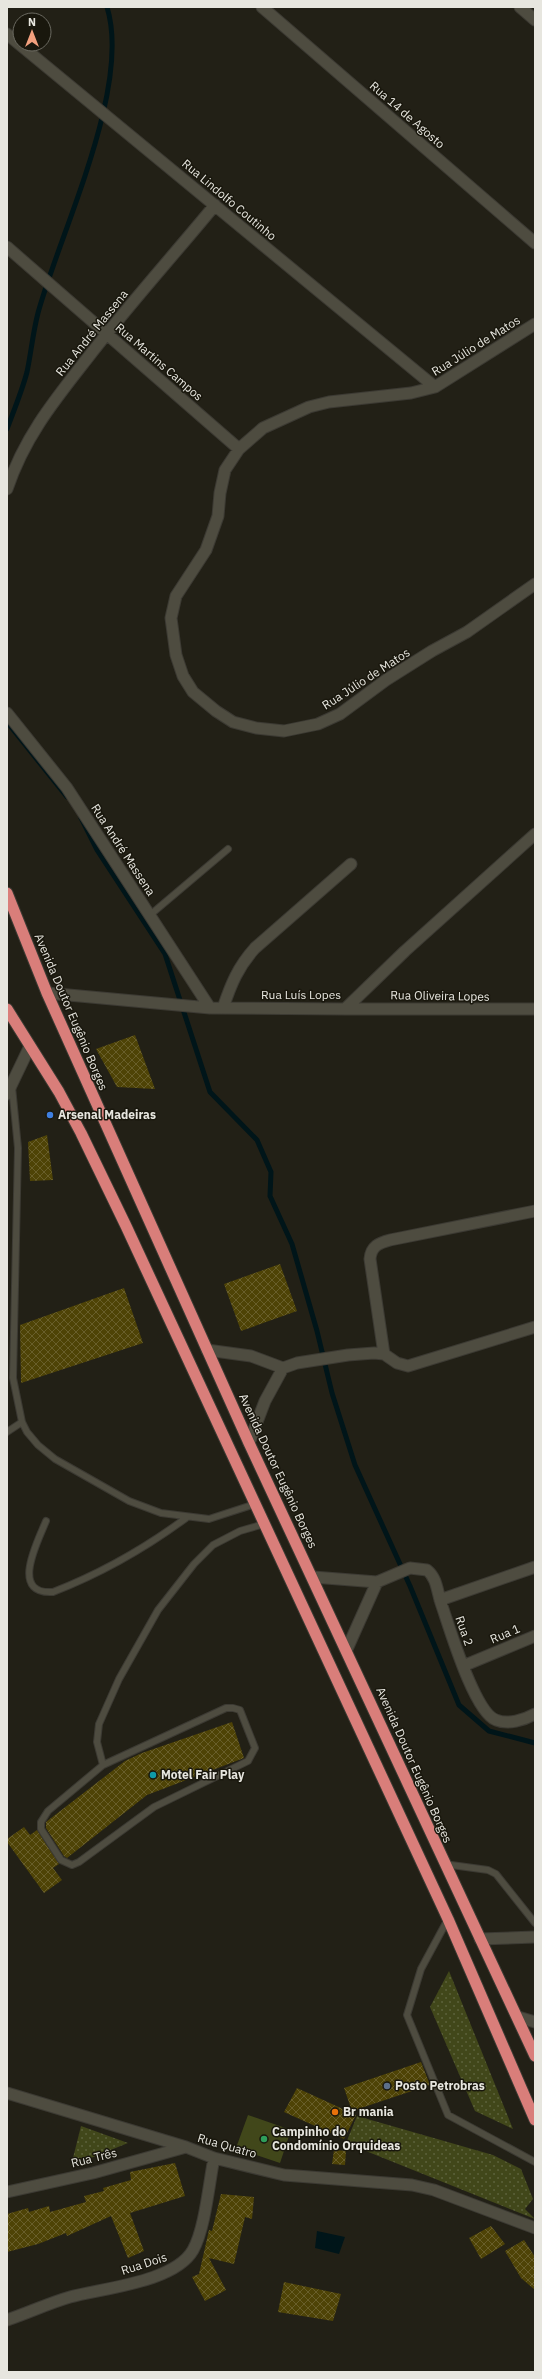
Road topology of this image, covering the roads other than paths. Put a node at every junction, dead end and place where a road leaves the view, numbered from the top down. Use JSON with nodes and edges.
{"nodes":[{"id":1,"x":262,"y":7,"type":"edge"},
{"id":2,"x":520,"y":7,"type":"edge"},
{"id":3,"x":535,"y":20,"type":"edge"},
{"id":4,"x":7,"y":34,"type":"edge"},
{"id":5,"x":215,"y":206,"type":"junction"},
{"id":6,"x":535,"y":243,"type":"edge"},
{"id":7,"x":7,"y":247,"type":"edge"},
{"id":8,"x":535,"y":324,"type":"edge"},
{"id":9,"x":106,"y":333,"type":"junction"},
{"id":10,"x":435,"y":387,"type":"junction"},
{"id":11,"x":239,"y":449,"type":"junction"},
{"id":12,"x":7,"y":489,"type":"edge"},
{"id":13,"x":535,"y":584,"type":"edge"},
{"id":14,"x":7,"y":713,"type":"edge"},
{"id":15,"x":535,"y":834,"type":"edge"},
{"id":16,"x":228,"y":849,"type":"dead end"},
{"id":17,"x":351,"y":864,"type":"dead end"},
{"id":18,"x":7,"y":893,"type":"edge"},
{"id":19,"x":150,"y":915,"type":"junction"},
{"id":20,"x":47,"y":993,"type":"junction"},
{"id":21,"x":210,"y":1008,"type":"junction"},
{"id":22,"x":223,"y":1008,"type":"junction"},
{"id":23,"x":345,"y":1009,"type":"junction"},
{"id":24,"x":535,"y":1009,"type":"edge"},
{"id":25,"x":9,"y":1017,"type":"edge"},
{"id":26,"x":30,"y":1046,"type":"junction"},
{"id":27,"x":10,"y":1091,"type":"edge"},
{"id":28,"x":535,"y":1211,"type":"edge"},
{"id":29,"x":535,"y":1327,"type":"edge"},
{"id":30,"x":207,"y":1350,"type":"junction"},
{"id":31,"x":384,"y":1354,"type":"junction"},
{"id":32,"x":283,"y":1368,"type":"junction"},
{"id":33,"x":22,"y":1422,"type":"junction"},
{"id":34,"x":7,"y":1432,"type":"edge"},
{"id":35,"x":249,"y":1443,"type":"junction"},
{"id":36,"x":255,"y":1504,"type":"junction"},
{"id":37,"x":186,"y":1518,"type":"junction"},
{"id":38,"x":46,"y":1521,"type":"dead end"},
{"id":39,"x":264,"y":1524,"type":"junction"},
{"id":40,"x":535,"y":1567,"type":"edge"},
{"id":41,"x":313,"y":1577,"type":"junction"},
{"id":42,"x":377,"y":1582,"type":"junction"},
{"id":43,"x":440,"y":1600,"type":"junction"},
{"id":44,"x":535,"y":1636,"type":"edge"},
{"id":45,"x":347,"y":1649,"type":"junction"},
{"id":46,"x":463,"y":1666,"type":"junction"},
{"id":47,"x":535,"y":1714,"type":"edge"},
{"id":48,"x":103,"y":1765,"type":"junction"},
{"id":49,"x":444,"y":1864,"type":"junction"},
{"id":50,"x":448,"y":1919,"type":"junction"},
{"id":51,"x":535,"y":1923,"type":"edge"},
{"id":52,"x":535,"y":1937,"type":"edge"},
{"id":53,"x":480,"y":1939,"type":"junction"},
{"id":54,"x":518,"y":2017,"type":"junction"},
{"id":55,"x":535,"y":2022,"type":"edge"},
{"id":56,"x":535,"y":2056,"type":"edge"},
{"id":57,"x":7,"y":2093,"type":"edge"},
{"id":58,"x":535,"y":2120,"type":"edge"},
{"id":59,"x":186,"y":2147,"type":"junction"},
{"id":60,"x":214,"y":2158,"type":"junction"},
{"id":61,"x":535,"y":2162,"type":"edge"},
{"id":62,"x":7,"y":2192,"type":"edge"},
{"id":63,"x":535,"y":2228,"type":"edge"},
{"id":64,"x":7,"y":2320,"type":"edge"}],
"edges":[{"from":1,"to":6,"type":"street","name":"Rua 14 de Agosto"},
{"from":2,"to":3,"type":"street"},
{"from":4,"to":5,"type":"street","name":"Rua Lindolfo Coutinho"},
{"from":5,"to":9,"type":"street","name":"Rua André Massena"},
{"from":5,"to":10,"type":"street","name":"Rua Lindolfo Coutinho"},
{"from":7,"to":9,"type":"street","name":"Rua Martins Campos"},
{"from":8,"to":10,"type":"street","name":"Rua Júlio de Matos"},
{"from":9,"to":11,"type":"street","name":"Rua Martins Campos"},
{"from":9,"to":12,"type":"street","name":"Rua André Massena"},
{"from":10,"to":11,"type":"street","name":"Rua Júlio de Matos"},
{"from":11,"to":13,"type":"street","name":"Rua Júlio de Matos"},
{"from":14,"to":19,"type":"street","name":"Rua André Massena"},
{"from":15,"to":23,"type":"street","name":"Rua Luís Lopes"},
{"from":16,"to":19,"type":"lane"},
{"from":17,"to":22,"type":"street"},
{"from":18,"to":20,"type":"highway","name":"Avenida Doutor Eugênio Borges"},
{"from":19,"to":21,"type":"street","name":"Rua André Massena"},
{"from":20,"to":21,"type":"street","name":"Rua Luís Lopes"},
{"from":20,"to":30,"type":"highway","name":"Avenida Doutor Eugênio Borges"},
{"from":21,"to":22,"type":"street","name":"Rua Luís Lopes"},
{"from":22,"to":23,"type":"street","name":"Rua Luís Lopes"},
{"from":23,"to":24,"type":"street","name":"Rua Oliveira Lopes"},
{"from":25,"to":26,"type":"highway"},
{"from":26,"to":27,"type":"street"},
{"from":26,"to":36,"type":"highway"},
{"from":27,"to":33,"type":"lane"},
{"from":28,"to":31,"type":"street"},
{"from":29,"to":31,"type":"street"},
{"from":30,"to":32,"type":"street"},
{"from":30,"to":35,"type":"highway","name":"Avenida Doutor Eugênio Borges"},
{"from":31,"to":32,"type":"street"},
{"from":32,"to":35,"type":"street"},
{"from":33,"to":34,"type":"lane"},
{"from":33,"to":37,"type":"lane"},
{"from":35,"to":41,"type":"highway","name":"Avenida Doutor Eugênio Borges"},
{"from":36,"to":37,"type":"lane"},
{"from":36,"to":39,"type":"highway"},
{"from":37,"to":38,"type":"lane"},
{"from":39,"to":48,"type":"lane"},
{"from":39,"to":50,"type":"highway"},
{"from":40,"to":43,"type":"street"},
{"from":41,"to":42,"type":"street"},
{"from":41,"to":45,"type":"highway","name":"Avenida Doutor Eugênio Borges"},
{"from":42,"to":43,"type":"street","name":"Rua 2"},
{"from":42,"to":45,"type":"street"},
{"from":43,"to":46,"type":"street","name":"Rua 2"},
{"from":44,"to":46,"type":"street","name":"Rua 1"},
{"from":45,"to":49,"type":"highway","name":"Avenida Doutor Eugênio Borges"},
{"from":46,"to":47,"type":"street","name":"Rua 2"},
{"from":48,"to":48,"type":"lane"},
{"from":49,"to":51,"type":"lane"},
{"from":49,"to":53,"type":"highway","name":"Avenida Doutor Eugênio Borges"},
{"from":50,"to":58,"type":"highway"},
{"from":50,"to":61,"type":"lane"},
{"from":52,"to":53,"type":"street"},
{"from":53,"to":54,"type":"highway","name":"Avenida Doutor Eugênio Borges"},
{"from":54,"to":55,"type":"street"},
{"from":54,"to":56,"type":"highway","name":"Avenida Doutor Eugênio Borges"},
{"from":57,"to":59,"type":"street","name":"Rua Quatro"},
{"from":59,"to":60,"type":"street","name":"Rua Quatro"},
{"from":59,"to":62,"type":"street","name":"Rua Três"},
{"from":60,"to":63,"type":"street","name":"Rua Quatro"},
{"from":60,"to":64,"type":"street","name":"Rua Dois"}]}
